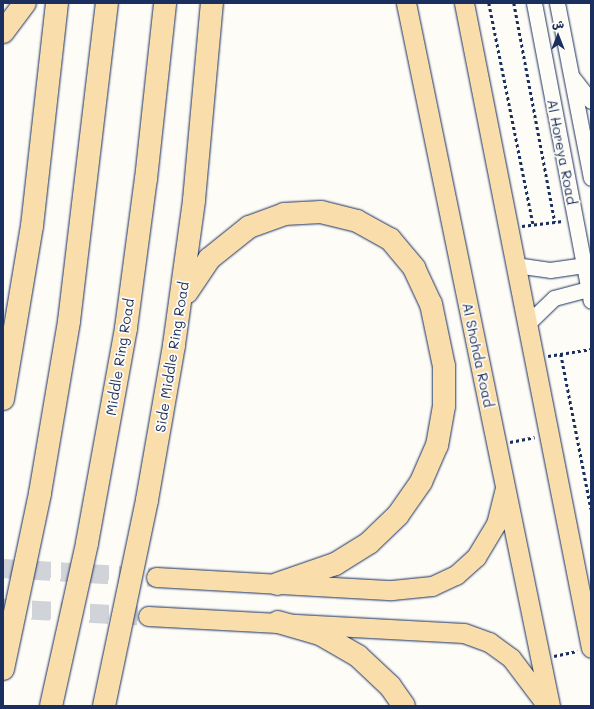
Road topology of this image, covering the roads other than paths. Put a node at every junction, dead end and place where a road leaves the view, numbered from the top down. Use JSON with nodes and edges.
{"nodes":[{"id":1,"x":25,"y":3,"type":"edge"},
{"id":2,"x":57,"y":3,"type":"edge"},
{"id":3,"x":107,"y":3,"type":"edge"},
{"id":4,"x":165,"y":3,"type":"edge"},
{"id":5,"x":212,"y":3,"type":"edge"},
{"id":6,"x":406,"y":3,"type":"edge"},
{"id":7,"x":464,"y":3,"type":"edge"},
{"id":8,"x":534,"y":3,"type":"edge"},
{"id":9,"x":557,"y":3,"type":"edge"},
{"id":10,"x":3,"y":32,"type":"edge"},
{"id":11,"x":571,"y":76,"type":"junction"},
{"id":12,"x":591,"y":101,"type":"edge"},
{"id":13,"x":591,"y":178,"type":"edge"},
{"id":14,"x":515,"y":265,"type":"junction"},
{"id":15,"x":588,"y":265,"type":"edge"},
{"id":16,"x":590,"y":292,"type":"edge"},
{"id":17,"x":180,"y":306,"type":"junction"},
{"id":18,"x":527,"y":324,"type":"junction"},
{"id":19,"x":3,"y":335,"type":"edge"},
{"id":20,"x":9,"y":362,"type":"junction"},
{"id":21,"x":3,"y":399,"type":"edge"},
{"id":22,"x":506,"y":486,"type":"junction"},
{"id":23,"x":156,"y":577,"type":"tunnel mouth"},
{"id":24,"x":277,"y":584,"type":"junction"},
{"id":25,"x":148,"y":616,"type":"tunnel mouth"},
{"id":26,"x":278,"y":622,"type":"junction"},
{"id":27,"x":587,"y":649,"type":"edge"},
{"id":28,"x":3,"y":669,"type":"edge"},
{"id":29,"x":51,"y":706,"type":"edge"},
{"id":30,"x":104,"y":706,"type":"edge"},
{"id":31,"x":404,"y":706,"type":"edge"},
{"id":32,"x":548,"y":706,"type":"edge"}],
"edges":[{"from":1,"to":10,"type":"highway"},
{"from":2,"to":20,"type":"highway"},
{"from":3,"to":28,"type":"highway"},
{"from":4,"to":29,"type":"highway","name":"Middle Ring Road"},
{"from":5,"to":17,"type":"highway","name":"Side Middle Ring Road"},
{"from":6,"to":22,"type":"main road","name":"Al Shohda Road"},
{"from":7,"to":14,"type":"main road"},
{"from":8,"to":15,"type":"street","name":"Al Horeya Road"},
{"from":9,"to":11,"type":"street","name":"Al Horeya Road"},
{"from":11,"to":12,"type":"street"},
{"from":11,"to":13,"type":"street","name":"Al Horeya Road"},
{"from":14,"to":15,"type":"street"},
{"from":14,"to":18,"type":"main road"},
{"from":15,"to":16,"type":"street","name":"Al Horeya Road"},
{"from":16,"to":18,"type":"street"},
{"from":17,"to":24,"type":"highway"},
{"from":17,"to":30,"type":"highway","name":"Side Middle Ring Road"},
{"from":18,"to":27,"type":"main road"},
{"from":19,"to":20,"type":"highway"},
{"from":20,"to":21,"type":"highway"},
{"from":22,"to":24,"type":"main road"},
{"from":22,"to":32,"type":"main road","name":"Al Shohda Road"},
{"from":23,"to":24,"type":"main road"},
{"from":25,"to":26,"type":"main road"},
{"from":26,"to":31,"type":"highway"},
{"from":26,"to":32,"type":"main road"}]}
